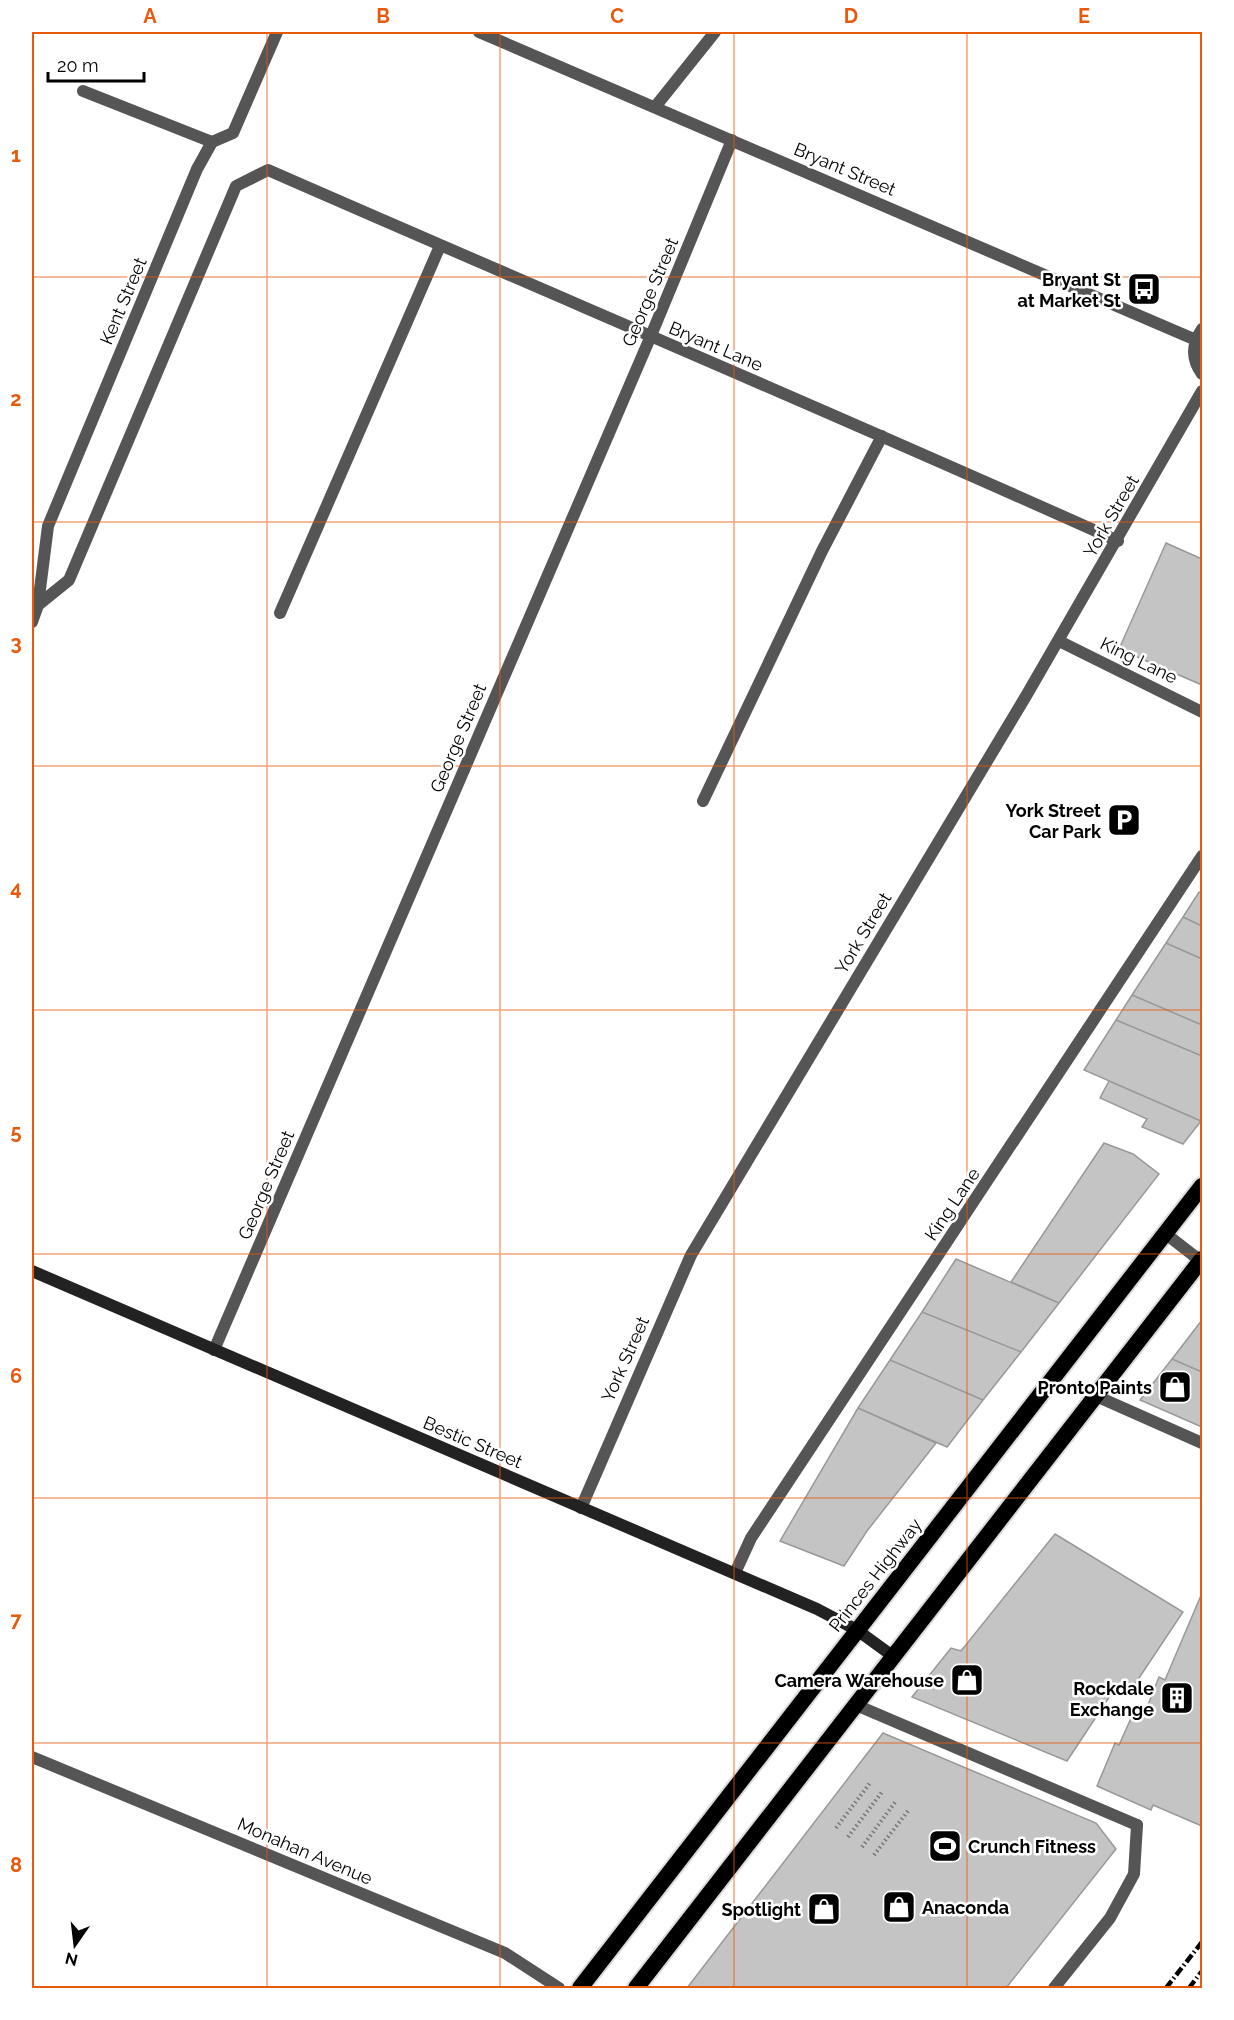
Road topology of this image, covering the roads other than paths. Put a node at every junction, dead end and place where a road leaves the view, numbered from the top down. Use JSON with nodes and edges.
{"nodes":[{"id":1,"x":277,"y":32,"type":"edge"},
{"id":2,"x":479,"y":32,"type":"edge"},
{"id":3,"x":715,"y":32,"type":"edge"},
{"id":4,"x":83,"y":91,"type":"dead end"},
{"id":5,"x":655,"y":107,"type":"junction"},
{"id":6,"x":732,"y":140,"type":"junction"},
{"id":7,"x":212,"y":142,"type":"junction"},
{"id":8,"x":267,"y":170,"type":"joint"},
{"id":9,"x":440,"y":246,"type":"junction"},
{"id":10,"x":1199,"y":334,"type":"edge"},
{"id":11,"x":650,"y":338,"type":"junction"},
{"id":12,"x":1203,"y":374,"type":"edge"},
{"id":13,"x":1203,"y":391,"type":"edge"},
{"id":14,"x":882,"y":436,"type":"junction"},
{"id":15,"x":1118,"y":541,"type":"junction"},
{"id":16,"x":39,"y":605,"type":"junction"},
{"id":17,"x":280,"y":614,"type":"dead end"},
{"id":18,"x":32,"y":622,"type":"edge"},
{"id":19,"x":1059,"y":641,"type":"junction"},
{"id":20,"x":1203,"y":712,"type":"edge"},
{"id":21,"x":703,"y":801,"type":"dead end"},
{"id":22,"x":1203,"y":856,"type":"edge"},
{"id":23,"x":1203,"y":1186,"type":"edge"},
{"id":24,"x":1166,"y":1234,"type":"junction"},
{"id":25,"x":1202,"y":1261,"type":"edge"},
{"id":26,"x":32,"y":1271,"type":"edge"},
{"id":27,"x":214,"y":1350,"type":"junction"},
{"id":28,"x":1096,"y":1396,"type":"junction"},
{"id":29,"x":1203,"y":1443,"type":"edge"},
{"id":30,"x":581,"y":1508,"type":"junction"},
{"id":31,"x":735,"y":1574,"type":"junction"},
{"id":32,"x":857,"y":1630,"type":"junction"},
{"id":33,"x":894,"y":1657,"type":"junction"},
{"id":34,"x":856,"y":1705,"type":"junction"},
{"id":35,"x":32,"y":1757,"type":"edge"},
{"id":36,"x":559,"y":1989,"type":"edge"},
{"id":37,"x":580,"y":1989,"type":"edge"},
{"id":38,"x":636,"y":1989,"type":"edge"},
{"id":39,"x":1054,"y":1989,"type":"edge"}],
"edges":[{"from":1,"to":7,"type":"street","name":"Kent Street"},
{"from":2,"to":5,"type":"street","name":"Bryant Street"},
{"from":3,"to":5,"type":"street"},
{"from":4,"to":7,"type":"street"},
{"from":5,"to":6,"type":"street","name":"Bryant Street"},
{"from":6,"to":10,"type":"street","name":"Bryant Street"},
{"from":6,"to":11,"type":"street","name":"George Street"},
{"from":7,"to":16,"type":"street","name":"Kent Street"},
{"from":8,"to":9,"type":"street","name":"Bryant Lane"},
{"from":8,"to":16,"type":"street","name":"Kent Street"},
{"from":9,"to":11,"type":"street","name":"Bryant Lane"},
{"from":9,"to":17,"type":"street"},
{"from":10,"to":12,"type":"street"},
{"from":11,"to":14,"type":"street","name":"Bryant Lane"},
{"from":11,"to":27,"type":"street","name":"George Street"},
{"from":13,"to":15,"type":"street","name":"York Street"},
{"from":14,"to":15,"type":"street","name":"Bryant Lane"},
{"from":14,"to":21,"type":"street"},
{"from":15,"to":19,"type":"street","name":"York Street"},
{"from":16,"to":18,"type":"street","name":"Kent Street"},
{"from":19,"to":20,"type":"street","name":"King Lane"},
{"from":19,"to":30,"type":"street","name":"York Street"},
{"from":22,"to":31,"type":"street","name":"King Lane"},
{"from":23,"to":24,"type":"highway","name":"Princes Highway"},
{"from":24,"to":25,"type":"street"},
{"from":24,"to":32,"type":"highway","name":"Princes Highway"},
{"from":25,"to":28,"type":"highway"},
{"from":26,"to":27,"type":"main road","name":"Bestic Street"},
{"from":27,"to":30,"type":"main road","name":"Bestic Street"},
{"from":28,"to":29,"type":"street"},
{"from":28,"to":33,"type":"highway"},
{"from":30,"to":31,"type":"main road","name":"Bestic Street"},
{"from":31,"to":32,"type":"main road","name":"Bestic Street"},
{"from":32,"to":33,"type":"main road","name":"Bestic Street"},
{"from":32,"to":37,"type":"highway","name":"Princes Highway"},
{"from":33,"to":34,"type":"highway"},
{"from":34,"to":38,"type":"highway"},
{"from":34,"to":39,"type":"street"},
{"from":35,"to":36,"type":"street","name":"Monahan Avenue"}]}
